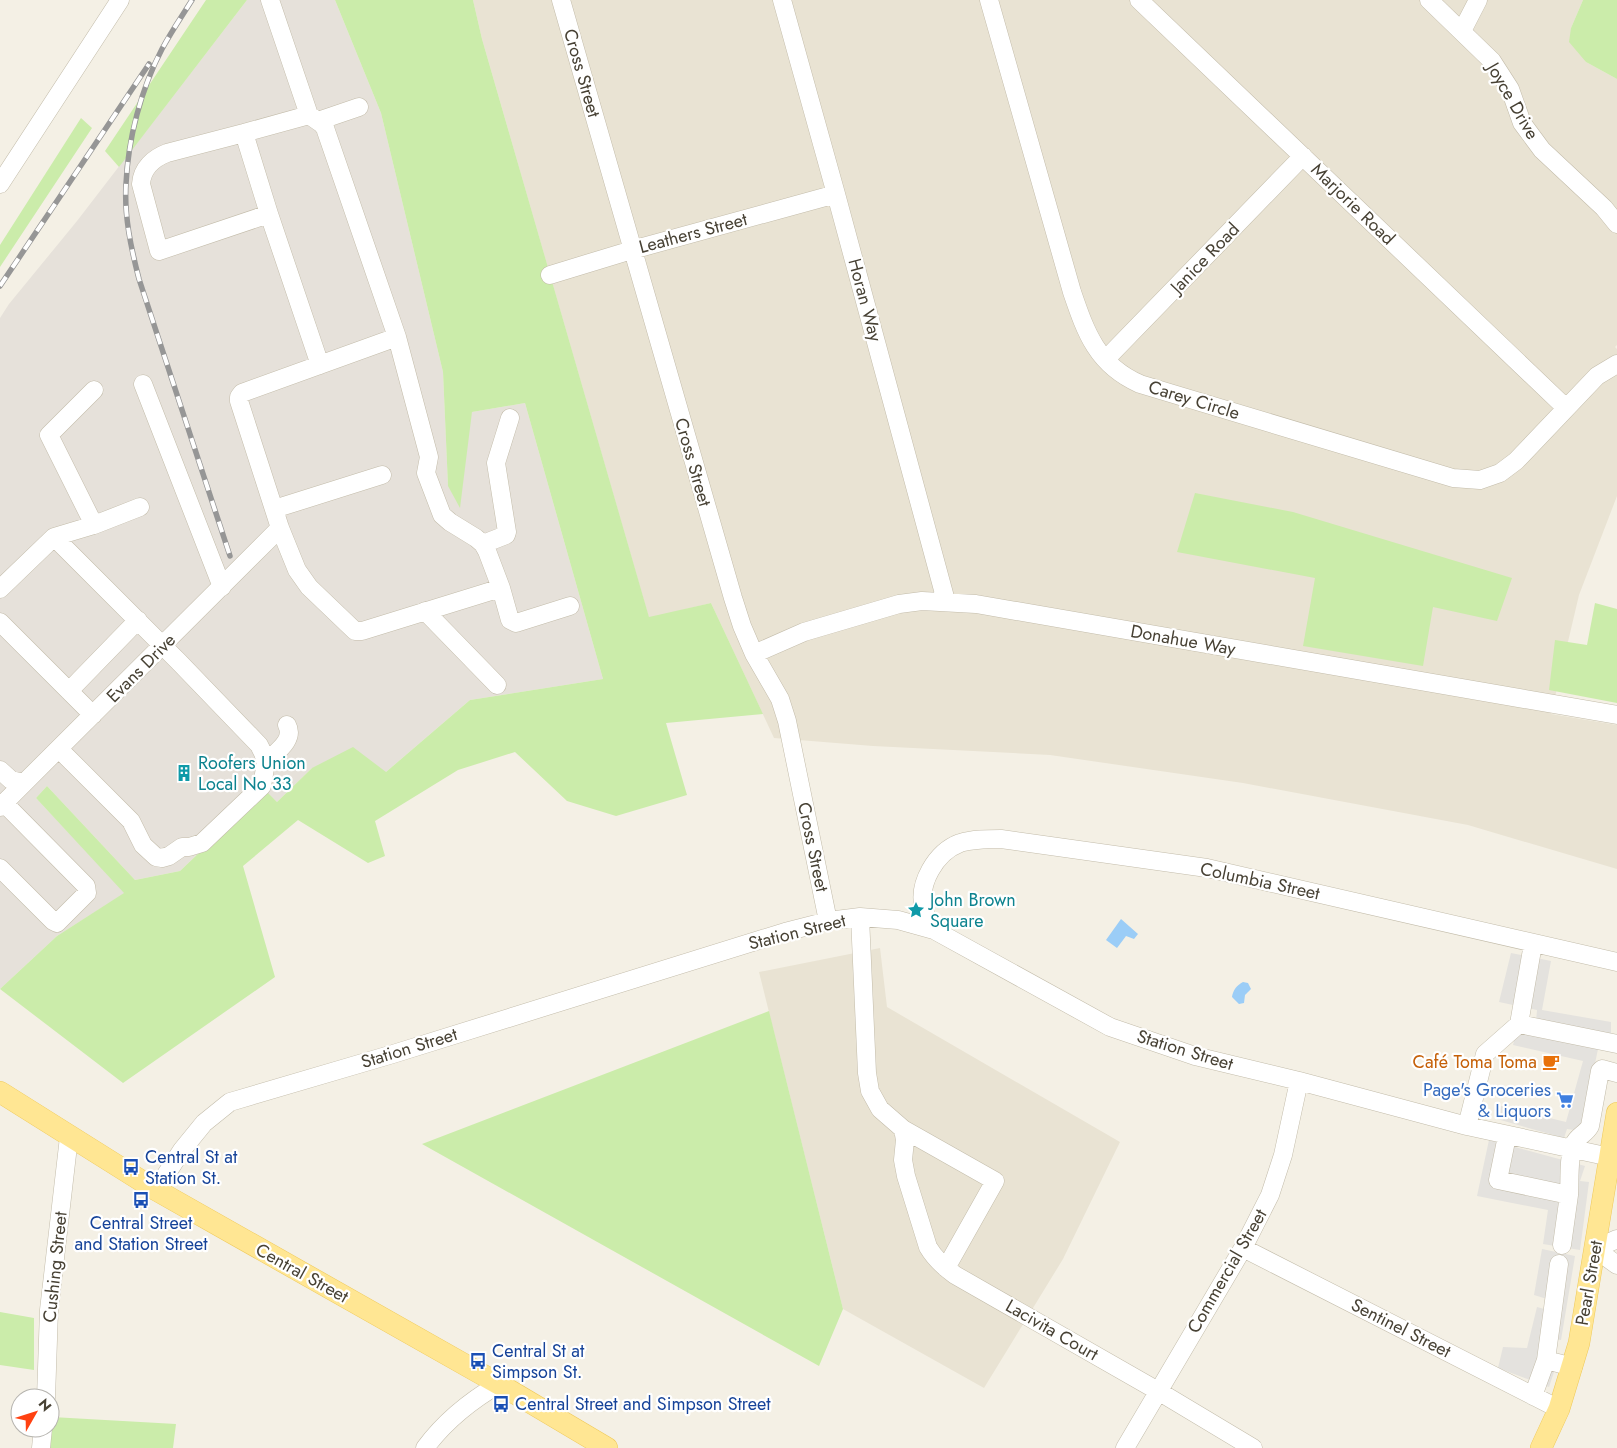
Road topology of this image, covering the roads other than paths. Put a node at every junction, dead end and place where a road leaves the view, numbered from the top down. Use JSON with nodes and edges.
{"nodes":[{"id":1,"x":120,"y":0,"type":"edge"},
{"id":2,"x":270,"y":0,"type":"edge"},
{"id":3,"x":561,"y":0,"type":"edge"},
{"id":4,"x":782,"y":0,"type":"edge"},
{"id":5,"x":989,"y":0,"type":"edge"},
{"id":6,"x":1139,"y":0,"type":"edge"},
{"id":7,"x":1429,"y":0,"type":"edge"},
{"id":8,"x":1478,"y":0,"type":"edge"},
{"id":9,"x":1462,"y":30,"type":"junction"},
{"id":10,"x":358,"y":107,"type":"dead end"},
{"id":11,"x":314,"y":118,"type":"junction"},
{"id":12,"x":244,"y":133,"type":"junction"},
{"id":13,"x":1303,"y":156,"type":"junction"},
{"id":14,"x":0,"y":184,"type":"edge"},
{"id":15,"x":836,"y":194,"type":"junction"},
{"id":16,"x":269,"y":214,"type":"junction"},
{"id":17,"x":1617,"y":224,"type":"edge"},
{"id":18,"x":632,"y":250,"type":"junction"},
{"id":19,"x":550,"y":275,"type":"dead end"},
{"id":20,"x":397,"y":337,"type":"junction"},
{"id":21,"x":1106,"y":359,"type":"junction"},
{"id":22,"x":1617,"y":364,"type":"edge"},
{"id":23,"x":320,"y":365,"type":"junction"},
{"id":24,"x":143,"y":384,"type":"dead end"},
{"id":25,"x":94,"y":390,"type":"dead end"},
{"id":26,"x":1566,"y":408,"type":"junction"},
{"id":27,"x":510,"y":418,"type":"dead end"},
{"id":28,"x":382,"y":475,"type":"dead end"},
{"id":29,"x":140,"y":507,"type":"dead end"},
{"id":30,"x":274,"y":509,"type":"junction"},
{"id":31,"x":94,"y":525,"type":"junction"},
{"id":32,"x":280,"y":528,"type":"junction"},
{"id":33,"x":54,"y":537,"type":"junction"},
{"id":34,"x":482,"y":544,"type":"junction"},
{"id":35,"x":222,"y":587,"type":"junction"},
{"id":36,"x":501,"y":588,"type":"junction"},
{"id":37,"x":0,"y":589,"type":"edge"},
{"id":38,"x":946,"y":601,"type":"junction"},
{"id":39,"x":570,"y":606,"type":"dead end"},
{"id":40,"x":425,"y":611,"type":"junction"},
{"id":41,"x":138,"y":620,"type":"junction"},
{"id":42,"x":0,"y":622,"type":"edge"},
{"id":43,"x":163,"y":646,"type":"junction"},
{"id":44,"x":754,"y":654,"type":"junction"},
{"id":45,"x":497,"y":685,"type":"dead end"},
{"id":46,"x":69,"y":691,"type":"junction"},
{"id":47,"x":93,"y":715,"type":"junction"},
{"id":48,"x":1617,"y":715,"type":"edge"},
{"id":49,"x":287,"y":725,"type":"dead end"},
{"id":50,"x":58,"y":749,"type":"junction"},
{"id":51,"x":266,"y":762,"type":"junction"},
{"id":52,"x":0,"y":770,"type":"edge"},
{"id":53,"x":24,"y":783,"type":"junction"},
{"id":54,"x":2,"y":805,"type":"edge"},
{"id":55,"x":0,"y":868,"type":"edge"},
{"id":56,"x":923,"y":889,"type":"junction"},
{"id":57,"x":860,"y":917,"type":"junction"},
{"id":58,"x":898,"y":920,"type":"junction"},
{"id":59,"x":828,"y":921,"type":"junction"},
{"id":60,"x":934,"y":930,"type":"junction"},
{"id":61,"x":1533,"y":944,"type":"junction"},
{"id":62,"x":1617,"y":962,"type":"edge"},
{"id":63,"x":1519,"y":1024,"type":"junction"},
{"id":64,"x":1617,"y":1044,"type":"edge"},
{"id":65,"x":1617,"y":1073,"type":"edge"},
{"id":66,"x":1299,"y":1081,"type":"junction"},
{"id":67,"x":0,"y":1092,"type":"edge"},
{"id":68,"x":1617,"y":1113,"type":"edge"},
{"id":69,"x":1467,"y":1126,"type":"junction"},
{"id":70,"x":903,"y":1129,"type":"junction"},
{"id":71,"x":1507,"y":1136,"type":"junction"},
{"id":72,"x":69,"y":1137,"type":"junction"},
{"id":73,"x":1572,"y":1150,"type":"junction"},
{"id":74,"x":1610,"y":1157,"type":"junction"},
{"id":75,"x":156,"y":1190,"type":"junction"},
{"id":76,"x":1569,"y":1195,"type":"junction"},
{"id":77,"x":1617,"y":1239,"type":"edge"},
{"id":78,"x":1562,"y":1245,"type":"dead end"},
{"id":79,"x":1242,"y":1248,"type":"junction"},
{"id":80,"x":1595,"y":1250,"type":"junction"},
{"id":81,"x":1559,"y":1264,"type":"dead end"},
{"id":82,"x":1617,"y":1265,"type":"edge"},
{"id":83,"x":946,"y":1268,"type":"junction"},
{"id":84,"x":1546,"y":1360,"type":"junction"},
{"id":85,"x":1573,"y":1367,"type":"junction"},
{"id":86,"x":499,"y":1384,"type":"junction"},
{"id":87,"x":46,"y":1388,"type":"edge"},
{"id":88,"x":1158,"y":1391,"type":"junction"},
{"id":89,"x":1533,"y":1396,"type":"junction"},
{"id":90,"x":1559,"y":1409,"type":"junction"},
{"id":91,"x":425,"y":1448,"type":"edge"},
{"id":92,"x":607,"y":1448,"type":"edge"},
{"id":93,"x":1125,"y":1448,"type":"edge"},
{"id":94,"x":1253,"y":1448,"type":"edge"},
{"id":95,"x":1541,"y":1448,"type":"edge"}],
"edges":[{"from":1,"to":14,"type":"street"},
{"from":2,"to":11,"type":"street"},
{"from":3,"to":18,"type":"street","name":"Cross Street"},
{"from":4,"to":15,"type":"street","name":"Horan Way"},
{"from":5,"to":21,"type":"street","name":"Carey Circle"},
{"from":6,"to":13,"type":"street","name":"Marjorie Road"},
{"from":7,"to":9,"type":"street","name":"Joyce Drive"},
{"from":8,"to":9,"type":"street"},
{"from":9,"to":17,"type":"street","name":"Joyce Drive"},
{"from":10,"to":11,"type":"street"},
{"from":11,"to":12,"type":"street"},
{"from":11,"to":20,"type":"street"},
{"from":12,"to":16,"type":"street"},
{"from":12,"to":16,"type":"street"},
{"from":13,"to":21,"type":"street","name":"Janice Road"},
{"from":13,"to":26,"type":"street","name":"Marjorie Road"},
{"from":15,"to":18,"type":"street","name":"Leathers Street"},
{"from":15,"to":38,"type":"street","name":"Horan Way"},
{"from":16,"to":23,"type":"street"},
{"from":18,"to":19,"type":"street","name":"Leathers Street"},
{"from":18,"to":44,"type":"street","name":"Cross Street"},
{"from":20,"to":23,"type":"street"},
{"from":20,"to":34,"type":"street"},
{"from":21,"to":26,"type":"street","name":"Carey Circle"},
{"from":22,"to":26,"type":"street","name":"Carey Circle"},
{"from":23,"to":30,"type":"street"},
{"from":24,"to":35,"type":"street"},
{"from":25,"to":31,"type":"street"},
{"from":27,"to":34,"type":"street"},
{"from":28,"to":30,"type":"street"},
{"from":29,"to":31,"type":"street"},
{"from":30,"to":32,"type":"street"},
{"from":31,"to":33,"type":"street"},
{"from":32,"to":35,"type":"street","name":"Evans Drive"},
{"from":32,"to":40,"type":"street"},
{"from":33,"to":37,"type":"street"},
{"from":33,"to":41,"type":"street"},
{"from":34,"to":36,"type":"street"},
{"from":35,"to":43,"type":"street","name":"Evans Drive"},
{"from":36,"to":39,"type":"street"},
{"from":36,"to":40,"type":"street"},
{"from":38,"to":44,"type":"street","name":"Donahue Way"},
{"from":38,"to":48,"type":"street","name":"Donahue Way"},
{"from":40,"to":45,"type":"street"},
{"from":41,"to":43,"type":"street"},
{"from":41,"to":46,"type":"street"},
{"from":42,"to":46,"type":"street"},
{"from":43,"to":47,"type":"street","name":"Evans Drive"},
{"from":43,"to":51,"type":"street"},
{"from":44,"to":59,"type":"street","name":"Cross Street"},
{"from":46,"to":47,"type":"street"},
{"from":47,"to":50,"type":"street","name":"Evans Drive"},
{"from":49,"to":51,"type":"street"},
{"from":50,"to":51,"type":"street"},
{"from":50,"to":53,"type":"street","name":"Evans Drive"},
{"from":52,"to":53,"type":"street"},
{"from":53,"to":54,"type":"street","name":"Evans Drive"},
{"from":54,"to":55,"type":"street"},
{"from":56,"to":58,"type":"street","name":"Columbia Street"},
{"from":56,"to":60,"type":"street"},
{"from":56,"to":61,"type":"street","name":"Columbia Street"},
{"from":57,"to":58,"type":"street","name":"Station Street"},
{"from":57,"to":59,"type":"street","name":"Station Street"},
{"from":57,"to":70,"type":"street"},
{"from":58,"to":60,"type":"street","name":"Station Street"},
{"from":59,"to":75,"type":"street","name":"Station Street"},
{"from":60,"to":66,"type":"street","name":"Station Street"},
{"from":61,"to":62,"type":"street","name":"Columbia Street"},
{"from":61,"to":63,"type":"street"},
{"from":63,"to":64,"type":"street"},
{"from":63,"to":69,"type":"street"},
{"from":65,"to":73,"type":"street"},
{"from":66,"to":69,"type":"street","name":"Station Street"},
{"from":66,"to":79,"type":"street","name":"Commercial Street"},
{"from":67,"to":72,"type":"main road","name":"Central Street"},
{"from":68,"to":74,"type":"main road","name":"Pearl Street"},
{"from":69,"to":71,"type":"street","name":"Station Street"},
{"from":70,"to":83,"type":"street","name":"Lacivita Court"},
{"from":70,"to":83,"type":"street"},
{"from":71,"to":73,"type":"street","name":"Station Street"},
{"from":71,"to":76,"type":"street"},
{"from":72,"to":75,"type":"main road","name":"Central Street"},
{"from":72,"to":87,"type":"street","name":"Cushing Street"},
{"from":73,"to":74,"type":"street","name":"Station Street"},
{"from":73,"to":76,"type":"street"},
{"from":74,"to":80,"type":"main road","name":"Pearl Street"},
{"from":75,"to":86,"type":"main road","name":"Central Street"},
{"from":76,"to":78,"type":"street"},
{"from":77,"to":80,"type":"street"},
{"from":79,"to":88,"type":"street","name":"Commercial Street"},
{"from":79,"to":89,"type":"street","name":"Sentinel Street"},
{"from":80,"to":82,"type":"street"},
{"from":80,"to":85,"type":"main road","name":"Pearl Street"},
{"from":81,"to":84,"type":"street"},
{"from":83,"to":88,"type":"street","name":"Lacivita Court"},
{"from":84,"to":85,"type":"street"},
{"from":84,"to":89,"type":"street"},
{"from":85,"to":90,"type":"main road","name":"Pearl Street"},
{"from":86,"to":91,"type":"street"},
{"from":86,"to":92,"type":"main road","name":"Central Street"},
{"from":88,"to":93,"type":"street","name":"Commercial Street"},
{"from":88,"to":94,"type":"street","name":"Lacivita Court"},
{"from":89,"to":90,"type":"street","name":"Sentinel Street"},
{"from":90,"to":95,"type":"main road","name":"Pearl Street"}]}
